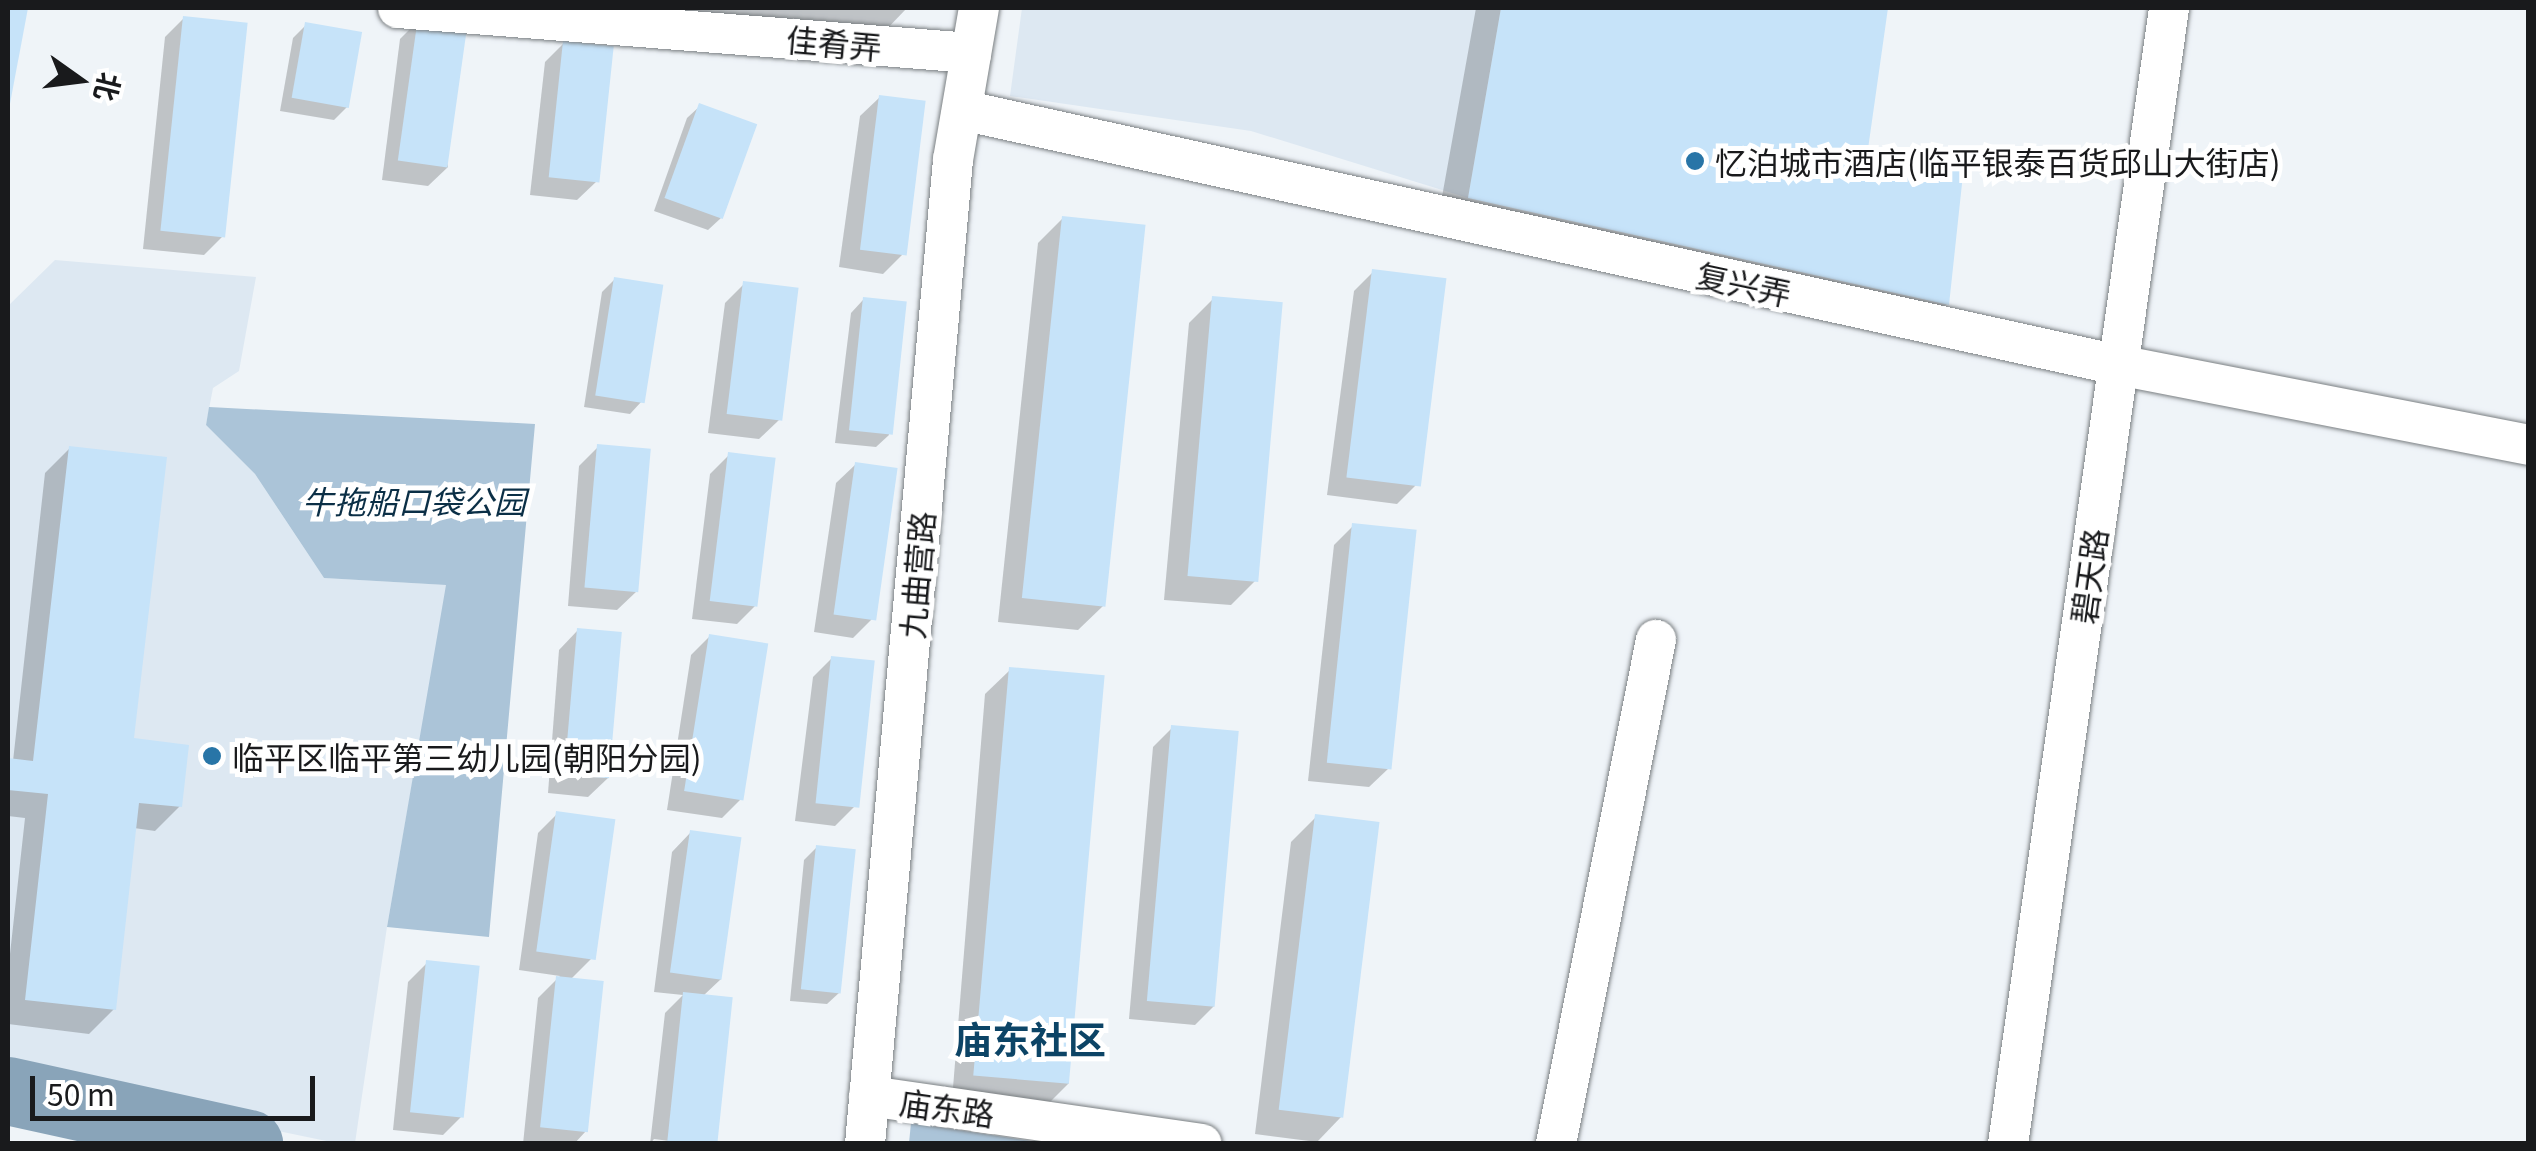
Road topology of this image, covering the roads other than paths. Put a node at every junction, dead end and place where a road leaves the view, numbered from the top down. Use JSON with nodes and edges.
{"nodes":[{"id":1,"x":398,"y":8,"type":"edge"},
{"id":2,"x":979,"y":8,"type":"edge"},
{"id":3,"x":2169,"y":8,"type":"edge"},
{"id":4,"x":972,"y":53,"type":"junction"},
{"id":5,"x":962,"y":110,"type":"junction"},
{"id":6,"x":2118,"y":366,"type":"junction"},
{"id":7,"x":2528,"y":446,"type":"edge"},
{"id":8,"x":1656,"y":640,"type":"dead end"},
{"id":9,"x":867,"y":1119,"type":"edge"},
{"id":10,"x":1202,"y":1144,"type":"edge"},
{"id":11,"x":1556,"y":1144,"type":"edge"},
{"id":12,"x":2008,"y":1144,"type":"edge"}],
"edges":[{"from":1,"to":4,"type":"street","name":"佳肴弄"},
{"from":2,"to":4,"type":"street","name":"九曲营路"},
{"from":3,"to":6,"type":"street","name":"碧天路"},
{"from":4,"to":5,"type":"street","name":"九曲营路"},
{"from":5,"to":6,"type":"street","name":"复兴弄"},
{"from":5,"to":9,"type":"street","name":"九曲营路"},
{"from":6,"to":7,"type":"street","name":"复兴弄"},
{"from":6,"to":12,"type":"street","name":"碧天路"},
{"from":8,"to":11,"type":"street"},
{"from":9,"to":10,"type":"street","name":"庙东路"}]}
